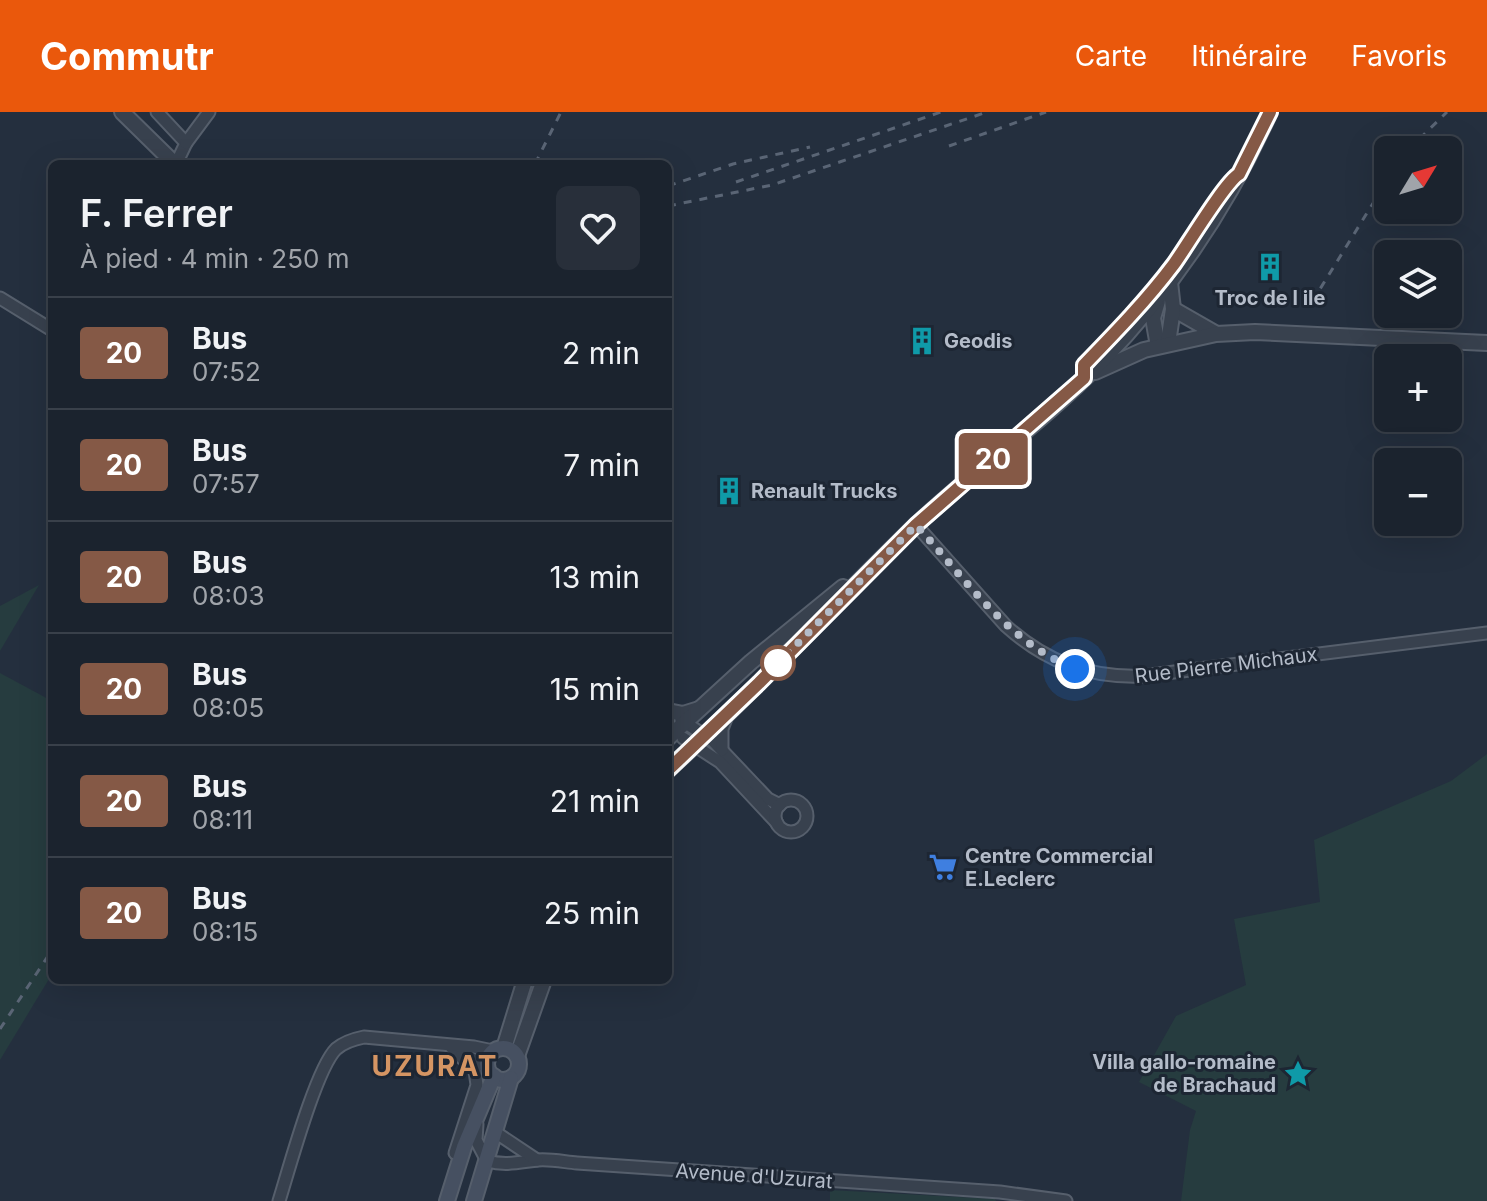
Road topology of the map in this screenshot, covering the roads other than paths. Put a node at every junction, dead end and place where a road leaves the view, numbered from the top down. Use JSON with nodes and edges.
{"nodes":[{"id":1,"x":122,"y":112,"type":"edge"},
{"id":2,"x":157,"y":112,"type":"edge"},
{"id":3,"x":209,"y":112,"type":"edge"},
{"id":4,"x":1270,"y":112,"type":"edge"},
{"id":5,"x":186,"y":143,"type":"junction"},
{"id":6,"x":171,"y":160,"type":"edge"},
{"id":7,"x":177,"y":160,"type":"edge"},
{"id":8,"x":1167,"y":286,"type":"junction"},
{"id":9,"x":0,"y":298,"type":"edge"},
{"id":10,"x":1173,"y":309,"type":"junction"},
{"id":11,"x":48,"y":328,"type":"edge"},
{"id":12,"x":1216,"y":334,"type":"junction"},
{"id":13,"x":1487,"y":343,"type":"edge"},
{"id":14,"x":1163,"y":344,"type":"junction"},
{"id":15,"x":1084,"y":378,"type":"junction"},
{"id":16,"x":916,"y":525,"type":"junction"},
{"id":17,"x":885,"y":555,"type":"junction"},
{"id":18,"x":1487,"y":633,"type":"edge"},
{"id":19,"x":716,"y":694,"type":"junction"},
{"id":20,"x":703,"y":707,"type":"junction"},
{"id":21,"x":732,"y":709,"type":"junction"},
{"id":22,"x":672,"y":712,"type":"edge"},
{"id":23,"x":672,"y":717,"type":"edge"},
{"id":24,"x":683,"y":734,"type":"edge"},
{"id":25,"x":722,"y":750,"type":"junction"},
{"id":26,"x":672,"y":760,"type":"edge"},
{"id":27,"x":780,"y":805,"type":"junction"},
{"id":28,"x":777,"y":823,"type":"junction"},
{"id":29,"x":524,"y":984,"type":"edge"},
{"id":30,"x":542,"y":984,"type":"edge"},
{"id":31,"x":451,"y":1047,"type":"junction"},
{"id":32,"x":505,"y":1052,"type":"junction"},
{"id":33,"x":491,"y":1072,"type":"junction"},
{"id":34,"x":511,"y":1078,"type":"junction"},
{"id":35,"x":479,"y":1116,"type":"junction"},
{"id":36,"x":495,"y":1132,"type":"junction"},
{"id":37,"x":537,"y":1160,"type":"junction"},
{"id":38,"x":487,"y":1161,"type":"junction"},
{"id":39,"x":452,"y":1185,"type":"junction"},
{"id":40,"x":279,"y":1201,"type":"edge"},
{"id":41,"x":447,"y":1201,"type":"edge"},
{"id":42,"x":474,"y":1201,"type":"edge"},
{"id":43,"x":1066,"y":1201,"type":"edge"}],
"edges":[{"from":1,"to":6,"type":"street"},
{"from":2,"to":5,"type":"street"},
{"from":3,"to":5,"type":"street"},
{"from":4,"to":8,"type":"street"},
{"from":5,"to":7,"type":"street"},
{"from":8,"to":10,"type":"street"},
{"from":8,"to":14,"type":"street"},
{"from":8,"to":15,"type":"street"},
{"from":9,"to":11,"type":"street"},
{"from":10,"to":12,"type":"street"},
{"from":10,"to":14,"type":"street"},
{"from":12,"to":13,"type":"street"},
{"from":12,"to":14,"type":"street"},
{"from":14,"to":15,"type":"street"},
{"from":15,"to":16,"type":"street"},
{"from":16,"to":17,"type":"street"},
{"from":16,"to":18,"type":"street","name":"Rue Pierre Michaux"},
{"from":17,"to":19,"type":"street"},
{"from":17,"to":21,"type":"street"},
{"from":19,"to":20,"type":"street"},
{"from":19,"to":24,"type":"street"},
{"from":20,"to":22,"type":"street"},
{"from":20,"to":24,"type":"street"},
{"from":21,"to":24,"type":"street"},
{"from":21,"to":25,"type":"street"},
{"from":23,"to":24,"type":"street"},
{"from":24,"to":25,"type":"street"},
{"from":24,"to":26,"type":"street"},
{"from":24,"to":28,"type":"street"},
{"from":25,"to":27,"type":"street"},
{"from":27,"to":28,"type":"street"},
{"from":27,"to":28,"type":"street"},
{"from":29,"to":32,"type":"street"},
{"from":30,"to":32,"type":"street"},
{"from":31,"to":32,"type":"street"},
{"from":31,"to":33,"type":"street"},
{"from":31,"to":39,"type":"street"},
{"from":31,"to":40,"type":"street"},
{"from":32,"to":33,"type":"main road"},
{"from":32,"to":34,"type":"main road"},
{"from":33,"to":34,"type":"main road"},
{"from":33,"to":35,"type":"main road"},
{"from":34,"to":36,"type":"main road"},
{"from":35,"to":38,"type":"street"},
{"from":35,"to":39,"type":"main road"},
{"from":36,"to":37,"type":"street","name":"Avenue d'Uzurat"},
{"from":36,"to":38,"type":"main road"},
{"from":37,"to":38,"type":"street","name":"Avenue d'Uzurat"},
{"from":37,"to":43,"type":"street","name":"Avenue d'Uzurat"},
{"from":38,"to":42,"type":"main road"},
{"from":39,"to":41,"type":"main road"}]}
